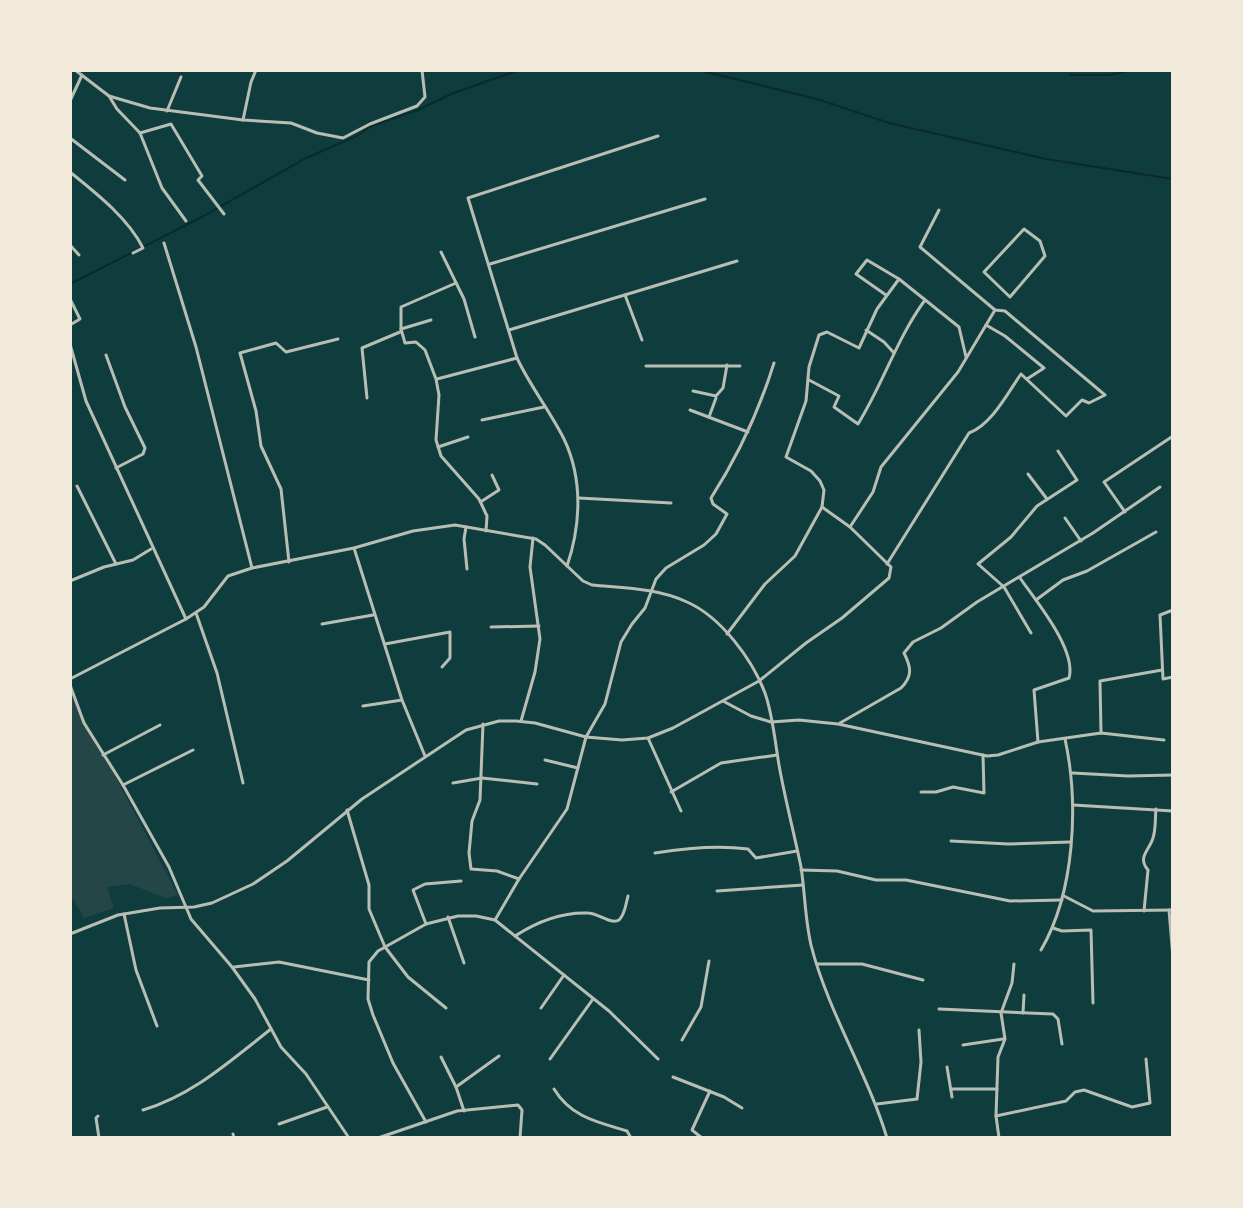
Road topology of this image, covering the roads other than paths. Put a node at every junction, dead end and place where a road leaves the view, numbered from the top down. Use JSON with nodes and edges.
{"nodes":[{"id":1,"x":75,"y":70,"type":"edge"},
{"id":2,"x":256,"y":70,"type":"edge"},
{"id":3,"x":422,"y":70,"type":"edge"},
{"id":4,"x":82,"y":75,"type":"junction"},
{"id":5,"x":181,"y":77,"type":"dead end"},
{"id":6,"x":109,"y":96,"type":"junction"},
{"id":7,"x":70,"y":101,"type":"edge"},
{"id":8,"x":167,"y":111,"type":"junction"},
{"id":9,"x":243,"y":120,"type":"junction"},
{"id":10,"x":140,"y":133,"type":"junction"},
{"id":11,"x":658,"y":136,"type":"dead end"},
{"id":12,"x":70,"y":138,"type":"edge"},
{"id":13,"x":70,"y":172,"type":"edge"},
{"id":14,"x":125,"y":180,"type":"dead end"},
{"id":15,"x":705,"y":199,"type":"dead end"},
{"id":16,"x":939,"y":210,"type":"dead end"},
{"id":17,"x":224,"y":214,"type":"dead end"},
{"id":18,"x":186,"y":221,"type":"dead end"},
{"id":19,"x":164,"y":243,"type":"dead end"},
{"id":20,"x":70,"y":245,"type":"edge"},
{"id":21,"x":441,"y":252,"type":"dead end"},
{"id":22,"x":133,"y":253,"type":"dead end"},
{"id":23,"x":79,"y":255,"type":"dead end"},
{"id":24,"x":737,"y":261,"type":"dead end"},
{"id":25,"x":489,"y":265,"type":"junction"},
{"id":26,"x":1037,"y":266,"type":"joint"},
{"id":27,"x":899,"y":279,"type":"junction"},
{"id":28,"x":456,"y":283,"type":"junction"},
{"id":29,"x":625,"y":295,"type":"junction"},
{"id":30,"x":886,"y":295,"type":"junction"},
{"id":31,"x":70,"y":299,"type":"edge"},
{"id":32,"x":925,"y":300,"type":"junction"},
{"id":33,"x":995,"y":310,"type":"junction"},
{"id":34,"x":431,"y":320,"type":"dead end"},
{"id":35,"x":70,"y":325,"type":"edge"},
{"id":36,"x":986,"y":325,"type":"junction"},
{"id":37,"x":401,"y":330,"type":"junction"},
{"id":38,"x":509,"y":330,"type":"junction"},
{"id":39,"x":866,"y":330,"type":"junction"},
{"id":40,"x":475,"y":337,"type":"dead end"},
{"id":41,"x":338,"y":339,"type":"dead end"},
{"id":42,"x":642,"y":340,"type":"dead end"},
{"id":43,"x":70,"y":344,"type":"edge"},
{"id":44,"x":895,"y":354,"type":"junction"},
{"id":45,"x":106,"y":355,"type":"dead end"},
{"id":46,"x":966,"y":357,"type":"junction"},
{"id":47,"x":517,"y":358,"type":"junction"},
{"id":48,"x":774,"y":363,"type":"dead end"},
{"id":49,"x":727,"y":365,"type":"junction"},
{"id":50,"x":646,"y":366,"type":"dead end"},
{"id":51,"x":740,"y":366,"type":"dead end"},
{"id":52,"x":436,"y":379,"type":"junction"},
{"id":53,"x":1027,"y":379,"type":"junction"},
{"id":54,"x":809,"y":380,"type":"junction"},
{"id":55,"x":693,"y":391,"type":"dead end"},
{"id":56,"x":716,"y":396,"type":"junction"},
{"id":57,"x":367,"y":398,"type":"dead end"},
{"id":58,"x":544,"y":407,"type":"junction"},
{"id":59,"x":690,"y":410,"type":"dead end"},
{"id":60,"x":709,"y":417,"type":"junction"},
{"id":61,"x":482,"y":420,"type":"dead end"},
{"id":62,"x":748,"y":432,"type":"junction"},
{"id":63,"x":1173,"y":436,"type":"edge"},
{"id":64,"x":468,"y":437,"type":"dead end"},
{"id":65,"x":438,"y":447,"type":"junction"},
{"id":66,"x":1058,"y":451,"type":"dead end"},
{"id":67,"x":116,"y":468,"type":"junction"},
{"id":68,"x":1028,"y":474,"type":"dead end"},
{"id":69,"x":492,"y":475,"type":"dead end"},
{"id":70,"x":77,"y":486,"type":"dead end"},
{"id":71,"x":1160,"y":487,"type":"dead end"},
{"id":72,"x":578,"y":498,"type":"junction"},
{"id":73,"x":1047,"y":499,"type":"junction"},
{"id":74,"x":481,"y":502,"type":"junction"},
{"id":75,"x":671,"y":503,"type":"dead end"},
{"id":76,"x":822,"y":507,"type":"junction"},
{"id":77,"x":1125,"y":512,"type":"junction"},
{"id":78,"x":1065,"y":518,"type":"dead end"},
{"id":79,"x":466,"y":527,"type":"junction"},
{"id":80,"x":850,"y":527,"type":"junction"},
{"id":81,"x":486,"y":531,"type":"junction"},
{"id":82,"x":1156,"y":532,"type":"dead end"},
{"id":83,"x":533,"y":538,"type":"junction"},
{"id":84,"x":1081,"y":541,"type":"junction"},
{"id":85,"x":354,"y":548,"type":"junction"},
{"id":86,"x":152,"y":549,"type":"junction"},
{"id":87,"x":289,"y":562,"type":"junction"},
{"id":88,"x":116,"y":564,"type":"junction"},
{"id":89,"x":887,"y":564,"type":"junction"},
{"id":90,"x":567,"y":566,"type":"junction"},
{"id":91,"x":252,"y":568,"type":"junction"},
{"id":92,"x":467,"y":569,"type":"dead end"},
{"id":93,"x":1020,"y":578,"type":"junction"},
{"id":94,"x":70,"y":581,"type":"edge"},
{"id":95,"x":1004,"y":587,"type":"junction"},
{"id":96,"x":650,"y":592,"type":"junction"},
{"id":97,"x":1036,"y":600,"type":"junction"},
{"id":98,"x":1173,"y":610,"type":"edge"},
{"id":99,"x":196,"y":612,"type":"junction"},
{"id":100,"x":375,"y":615,"type":"junction"},
{"id":101,"x":186,"y":619,"type":"junction"},
{"id":102,"x":322,"y":624,"type":"dead end"},
{"id":103,"x":540,"y":626,"type":"junction"},
{"id":104,"x":491,"y":627,"type":"dead end"},
{"id":105,"x":1031,"y":633,"type":"dead end"},
{"id":106,"x":727,"y":634,"type":"junction"},
{"id":107,"x":384,"y":644,"type":"junction"},
{"id":108,"x":442,"y":667,"type":"dead end"},
{"id":109,"x":1162,"y":670,"type":"junction"},
{"id":110,"x":1173,"y":677,"type":"edge"},
{"id":111,"x":70,"y":679,"type":"edge"},
{"id":112,"x":759,"y":681,"type":"junction"},
{"id":113,"x":70,"y":685,"type":"edge"},
{"id":114,"x":402,"y":700,"type":"junction"},
{"id":115,"x":723,"y":701,"type":"junction"},
{"id":116,"x":363,"y":706,"type":"dead end"},
{"id":117,"x":521,"y":721,"type":"junction"},
{"id":118,"x":771,"y":722,"type":"junction"},
{"id":119,"x":483,"y":724,"type":"junction"},
{"id":120,"x":838,"y":724,"type":"junction"},
{"id":121,"x":160,"y":725,"type":"dead end"},
{"id":122,"x":1101,"y":733,"type":"junction"},
{"id":123,"x":586,"y":737,"type":"junction"},
{"id":124,"x":648,"y":738,"type":"junction"},
{"id":125,"x":1064,"y":738,"type":"junction"},
{"id":126,"x":1164,"y":740,"type":"dead end"},
{"id":127,"x":1038,"y":742,"type":"junction"},
{"id":128,"x":193,"y":750,"type":"dead end"},
{"id":129,"x":103,"y":755,"type":"junction"},
{"id":130,"x":777,"y":755,"type":"junction"},
{"id":131,"x":983,"y":755,"type":"junction"},
{"id":132,"x":425,"y":756,"type":"junction"},
{"id":133,"x":545,"y":760,"type":"dead end"},
{"id":134,"x":578,"y":768,"type":"junction"},
{"id":135,"x":1072,"y":773,"type":"junction"},
{"id":136,"x":1173,"y":775,"type":"edge"},
{"id":137,"x":482,"y":778,"type":"junction"},
{"id":138,"x":243,"y":783,"type":"dead end"},
{"id":139,"x":453,"y":783,"type":"dead end"},
{"id":140,"x":537,"y":784,"type":"dead end"},
{"id":141,"x":123,"y":785,"type":"junction"},
{"id":142,"x":671,"y":792,"type":"junction"},
{"id":143,"x":921,"y":792,"type":"dead end"},
{"id":144,"x":1072,"y":805,"type":"junction"},
{"id":145,"x":1156,"y":809,"type":"junction"},
{"id":146,"x":347,"y":810,"type":"junction"},
{"id":147,"x":681,"y":811,"type":"dead end"},
{"id":148,"x":1173,"y":811,"type":"edge"},
{"id":149,"x":951,"y":841,"type":"dead end"},
{"id":150,"x":1070,"y":842,"type":"junction"},
{"id":151,"x":797,"y":851,"type":"junction"},
{"id":152,"x":655,"y":853,"type":"dead end"},
{"id":153,"x":801,"y":870,"type":"junction"},
{"id":154,"x":519,"y":879,"type":"junction"},
{"id":155,"x":461,"y":881,"type":"dead end"},
{"id":156,"x":803,"y":885,"type":"junction"},
{"id":157,"x":717,"y":891,"type":"dead end"},
{"id":158,"x":628,"y":896,"type":"dead end"},
{"id":159,"x":1063,"y":898,"type":"junction"},
{"id":160,"x":185,"y":908,"type":"junction"},
{"id":161,"x":1171,"y":910,"type":"edge"},
{"id":162,"x":1144,"y":911,"type":"junction"},
{"id":163,"x":124,"y":914,"type":"junction"},
{"id":164,"x":448,"y":917,"type":"junction"},
{"id":165,"x":495,"y":920,"type":"junction"},
{"id":166,"x":426,"y":924,"type":"junction"},
{"id":167,"x":1053,"y":928,"type":"junction"},
{"id":168,"x":70,"y":934,"type":"edge"},
{"id":169,"x":515,"y":936,"type":"junction"},
{"id":170,"x":385,"y":947,"type":"junction"},
{"id":171,"x":1041,"y":950,"type":"dead end"},
{"id":172,"x":1173,"y":958,"type":"edge"},
{"id":173,"x":709,"y":961,"type":"dead end"},
{"id":174,"x":464,"y":963,"type":"dead end"},
{"id":175,"x":817,"y":964,"type":"junction"},
{"id":176,"x":1014,"y":964,"type":"dead end"},
{"id":177,"x":232,"y":967,"type":"junction"},
{"id":178,"x":564,"y":974,"type":"junction"},
{"id":179,"x":369,"y":980,"type":"junction"},
{"id":180,"x":923,"y":980,"type":"dead end"},
{"id":181,"x":1024,"y":995,"type":"dead end"},
{"id":182,"x":593,"y":999,"type":"junction"},
{"id":183,"x":1093,"y":1003,"type":"dead end"},
{"id":184,"x":446,"y":1008,"type":"dead end"},
{"id":185,"x":541,"y":1008,"type":"dead end"},
{"id":186,"x":939,"y":1009,"type":"dead end"},
{"id":187,"x":1001,"y":1013,"type":"junction"},
{"id":188,"x":1023,"y":1013,"type":"junction"},
{"id":189,"x":157,"y":1026,"type":"dead end"},
{"id":190,"x":271,"y":1029,"type":"junction"},
{"id":191,"x":919,"y":1030,"type":"dead end"},
{"id":192,"x":1005,"y":1039,"type":"junction"},
{"id":193,"x":682,"y":1040,"type":"dead end"},
{"id":194,"x":1062,"y":1044,"type":"dead end"},
{"id":195,"x":963,"y":1045,"type":"dead end"},
{"id":196,"x":499,"y":1056,"type":"dead end"},
{"id":197,"x":441,"y":1057,"type":"dead end"},
{"id":198,"x":550,"y":1059,"type":"dead end"},
{"id":199,"x":658,"y":1059,"type":"dead end"},
{"id":200,"x":1146,"y":1059,"type":"dead end"},
{"id":201,"x":947,"y":1067,"type":"dead end"},
{"id":202,"x":673,"y":1077,"type":"dead end"},
{"id":203,"x":456,"y":1087,"type":"junction"},
{"id":204,"x":554,"y":1089,"type":"dead end"},
{"id":205,"x":951,"y":1089,"type":"junction"},
{"id":206,"x":997,"y":1089,"type":"junction"},
{"id":207,"x":710,"y":1091,"type":"junction"},
{"id":208,"x":952,"y":1097,"type":"dead end"},
{"id":209,"x":877,"y":1104,"type":"junction"},
{"id":210,"x":327,"y":1107,"type":"junction"},
{"id":211,"x":742,"y":1108,"type":"dead end"},
{"id":212,"x":143,"y":1110,"type":"dead end"},
{"id":213,"x":464,"y":1111,"type":"junction"},
{"id":214,"x":98,"y":1116,"type":"dead end"},
{"id":215,"x":996,"y":1116,"type":"junction"},
{"id":216,"x":426,"y":1122,"type":"junction"},
{"id":217,"x":279,"y":1124,"type":"dead end"},
{"id":218,"x":99,"y":1138,"type":"edge"},
{"id":219,"x":349,"y":1138,"type":"edge"},
{"id":220,"x":378,"y":1138,"type":"edge"},
{"id":221,"x":520,"y":1138,"type":"edge"},
{"id":222,"x":631,"y":1138,"type":"edge"},
{"id":223,"x":702,"y":1138,"type":"edge"},
{"id":224,"x":887,"y":1138,"type":"edge"},
{"id":225,"x":999,"y":1138,"type":"edge"}],
"edges":[{"from":1,"to":4,"type":"street"},
{"from":2,"to":9,"type":"street"},
{"from":3,"to":9,"type":"street"},
{"from":4,"to":6,"type":"street"},
{"from":4,"to":7,"type":"street"},
{"from":5,"to":8,"type":"street"},
{"from":6,"to":8,"type":"street"},
{"from":6,"to":10,"type":"street"},
{"from":8,"to":9,"type":"street"},
{"from":10,"to":17,"type":"street"},
{"from":10,"to":18,"type":"street"},
{"from":11,"to":25,"type":"street"},
{"from":12,"to":14,"type":"street"},
{"from":13,"to":22,"type":"street"},
{"from":15,"to":25,"type":"street"},
{"from":16,"to":33,"type":"street"},
{"from":19,"to":91,"type":"street"},
{"from":20,"to":23,"type":"street"},
{"from":21,"to":28,"type":"street"},
{"from":24,"to":29,"type":"street"},
{"from":25,"to":38,"type":"street"},
{"from":26,"to":26,"type":"street"},
{"from":27,"to":30,"type":"street"},
{"from":27,"to":30,"type":"street"},
{"from":27,"to":32,"type":"street"},
{"from":28,"to":37,"type":"street"},
{"from":28,"to":40,"type":"street"},
{"from":29,"to":38,"type":"street"},
{"from":29,"to":42,"type":"street"},
{"from":30,"to":39,"type":"street"},
{"from":31,"to":35,"type":"street"},
{"from":32,"to":44,"type":"street"},
{"from":32,"to":46,"type":"street"},
{"from":33,"to":36,"type":"street"},
{"from":33,"to":53,"type":"street"},
{"from":34,"to":37,"type":"street"},
{"from":36,"to":46,"type":"street"},
{"from":36,"to":53,"type":"street"},
{"from":37,"to":52,"type":"street"},
{"from":37,"to":57,"type":"street"},
{"from":38,"to":47,"type":"street"},
{"from":39,"to":44,"type":"street"},
{"from":39,"to":54,"type":"street"},
{"from":41,"to":87,"type":"street"},
{"from":43,"to":67,"type":"street"},
{"from":44,"to":54,"type":"street"},
{"from":45,"to":67,"type":"street"},
{"from":46,"to":80,"type":"street"},
{"from":47,"to":52,"type":"street"},
{"from":47,"to":58,"type":"street"},
{"from":48,"to":62,"type":"street"},
{"from":49,"to":50,"type":"street"},
{"from":49,"to":51,"type":"street"},
{"from":49,"to":56,"type":"street"},
{"from":52,"to":65,"type":"street"},
{"from":53,"to":89,"type":"street"},
{"from":54,"to":76,"type":"street"},
{"from":55,"to":56,"type":"street"},
{"from":56,"to":60,"type":"street"},
{"from":58,"to":61,"type":"street"},
{"from":58,"to":72,"type":"street"},
{"from":59,"to":60,"type":"street"},
{"from":60,"to":62,"type":"street"},
{"from":62,"to":96,"type":"street"},
{"from":63,"to":77,"type":"street"},
{"from":64,"to":65,"type":"street"},
{"from":65,"to":74,"type":"street"},
{"from":66,"to":73,"type":"street"},
{"from":67,"to":86,"type":"street"},
{"from":68,"to":73,"type":"street"},
{"from":69,"to":74,"type":"street"},
{"from":70,"to":88,"type":"street"},
{"from":71,"to":77,"type":"street"},
{"from":72,"to":75,"type":"street"},
{"from":72,"to":90,"type":"street"},
{"from":73,"to":95,"type":"street"},
{"from":74,"to":81,"type":"street"},
{"from":76,"to":80,"type":"street"},
{"from":76,"to":106,"type":"street"},
{"from":77,"to":84,"type":"street"},
{"from":78,"to":84,"type":"street"},
{"from":79,"to":81,"type":"street"},
{"from":79,"to":85,"type":"street"},
{"from":79,"to":92,"type":"street"},
{"from":80,"to":89,"type":"street"},
{"from":81,"to":83,"type":"street"},
{"from":82,"to":97,"type":"street"},
{"from":83,"to":90,"type":"street"},
{"from":83,"to":103,"type":"street"},
{"from":84,"to":93,"type":"street"},
{"from":85,"to":87,"type":"street"},
{"from":85,"to":100,"type":"street"},
{"from":86,"to":88,"type":"street"},
{"from":86,"to":101,"type":"street"},
{"from":87,"to":91,"type":"street"},
{"from":88,"to":94,"type":"street"},
{"from":89,"to":112,"type":"street"},
{"from":90,"to":96,"type":"street"},
{"from":91,"to":99,"type":"street"},
{"from":93,"to":95,"type":"street"},
{"from":93,"to":97,"type":"street"},
{"from":95,"to":105,"type":"street"},
{"from":95,"to":120,"type":"street"},
{"from":96,"to":106,"type":"street"},
{"from":96,"to":123,"type":"street"},
{"from":97,"to":127,"type":"street"},
{"from":98,"to":109,"type":"street"},
{"from":99,"to":101,"type":"street"},
{"from":99,"to":138,"type":"street"},
{"from":100,"to":102,"type":"street"},
{"from":100,"to":107,"type":"street"},
{"from":101,"to":111,"type":"street"},
{"from":103,"to":104,"type":"street"},
{"from":103,"to":117,"type":"street"},
{"from":106,"to":112,"type":"street"},
{"from":107,"to":108,"type":"street"},
{"from":107,"to":114,"type":"street"},
{"from":109,"to":110,"type":"street"},
{"from":109,"to":122,"type":"street"},
{"from":112,"to":115,"type":"street"},
{"from":112,"to":118,"type":"street"},
{"from":113,"to":129,"type":"street"},
{"from":114,"to":116,"type":"street"},
{"from":114,"to":132,"type":"street"},
{"from":115,"to":118,"type":"street"},
{"from":115,"to":124,"type":"street"},
{"from":117,"to":119,"type":"street"},
{"from":117,"to":123,"type":"street"},
{"from":118,"to":120,"type":"street"},
{"from":118,"to":130,"type":"street"},
{"from":119,"to":132,"type":"street"},
{"from":119,"to":137,"type":"street"},
{"from":120,"to":131,"type":"street"},
{"from":121,"to":129,"type":"street"},
{"from":122,"to":125,"type":"street"},
{"from":122,"to":126,"type":"street"},
{"from":123,"to":124,"type":"street"},
{"from":123,"to":134,"type":"street"},
{"from":124,"to":142,"type":"street"},
{"from":125,"to":127,"type":"street"},
{"from":125,"to":135,"type":"street"},
{"from":127,"to":131,"type":"street"},
{"from":128,"to":141,"type":"street"},
{"from":129,"to":141,"type":"street"},
{"from":130,"to":142,"type":"street"},
{"from":130,"to":151,"type":"street"},
{"from":131,"to":143,"type":"street"},
{"from":132,"to":146,"type":"street"},
{"from":133,"to":134,"type":"street"},
{"from":134,"to":154,"type":"street"},
{"from":135,"to":136,"type":"street"},
{"from":135,"to":144,"type":"street"},
{"from":137,"to":139,"type":"street"},
{"from":137,"to":140,"type":"street"},
{"from":137,"to":154,"type":"street"},
{"from":141,"to":160,"type":"street"},
{"from":142,"to":147,"type":"street"},
{"from":144,"to":145,"type":"street"},
{"from":144,"to":150,"type":"street"},
{"from":145,"to":148,"type":"street"},
{"from":145,"to":162,"type":"street"},
{"from":146,"to":160,"type":"street"},
{"from":146,"to":170,"type":"street"},
{"from":149,"to":150,"type":"street"},
{"from":150,"to":159,"type":"street"},
{"from":151,"to":152,"type":"street"},
{"from":151,"to":153,"type":"street"},
{"from":153,"to":156,"type":"street"},
{"from":153,"to":159,"type":"street"},
{"from":154,"to":165,"type":"street"},
{"from":155,"to":166,"type":"street"},
{"from":156,"to":157,"type":"street"},
{"from":156,"to":175,"type":"street"},
{"from":158,"to":169,"type":"street"},
{"from":159,"to":162,"type":"street"},
{"from":159,"to":167,"type":"street"},
{"from":160,"to":163,"type":"street"},
{"from":160,"to":177,"type":"street"},
{"from":161,"to":162,"type":"street"},
{"from":161,"to":172,"type":"street"},
{"from":163,"to":168,"type":"street"},
{"from":163,"to":189,"type":"street"},
{"from":164,"to":165,"type":"street"},
{"from":164,"to":166,"type":"street"},
{"from":164,"to":174,"type":"street"},
{"from":165,"to":169,"type":"street"},
{"from":166,"to":170,"type":"street"},
{"from":167,"to":171,"type":"street"},
{"from":167,"to":183,"type":"street"},
{"from":169,"to":178,"type":"street"},
{"from":170,"to":179,"type":"street"},
{"from":170,"to":184,"type":"street"},
{"from":173,"to":193,"type":"street"},
{"from":175,"to":180,"type":"street"},
{"from":175,"to":209,"type":"street"},
{"from":176,"to":187,"type":"street"},
{"from":177,"to":179,"type":"street"},
{"from":177,"to":190,"type":"street"},
{"from":178,"to":182,"type":"street"},
{"from":178,"to":185,"type":"street"},
{"from":179,"to":216,"type":"street"},
{"from":181,"to":188,"type":"street"},
{"from":182,"to":198,"type":"street"},
{"from":182,"to":199,"type":"street"},
{"from":186,"to":187,"type":"street"},
{"from":187,"to":188,"type":"street"},
{"from":187,"to":192,"type":"street"},
{"from":188,"to":194,"type":"street"},
{"from":190,"to":210,"type":"street"},
{"from":190,"to":212,"type":"street"},
{"from":191,"to":209,"type":"street"},
{"from":192,"to":195,"type":"street"},
{"from":192,"to":206,"type":"street"},
{"from":196,"to":203,"type":"street"},
{"from":197,"to":203,"type":"street"},
{"from":200,"to":215,"type":"street"},
{"from":201,"to":205,"type":"street"},
{"from":202,"to":207,"type":"street"},
{"from":203,"to":213,"type":"street"},
{"from":204,"to":222,"type":"street"},
{"from":205,"to":206,"type":"street"},
{"from":205,"to":208,"type":"street"},
{"from":206,"to":215,"type":"street"},
{"from":207,"to":211,"type":"street"},
{"from":207,"to":223,"type":"street"},
{"from":209,"to":224,"type":"street"},
{"from":210,"to":217,"type":"street"},
{"from":210,"to":219,"type":"street"},
{"from":213,"to":216,"type":"street"},
{"from":213,"to":221,"type":"street"},
{"from":214,"to":218,"type":"street"},
{"from":215,"to":225,"type":"street"},
{"from":216,"to":220,"type":"street"}]}
